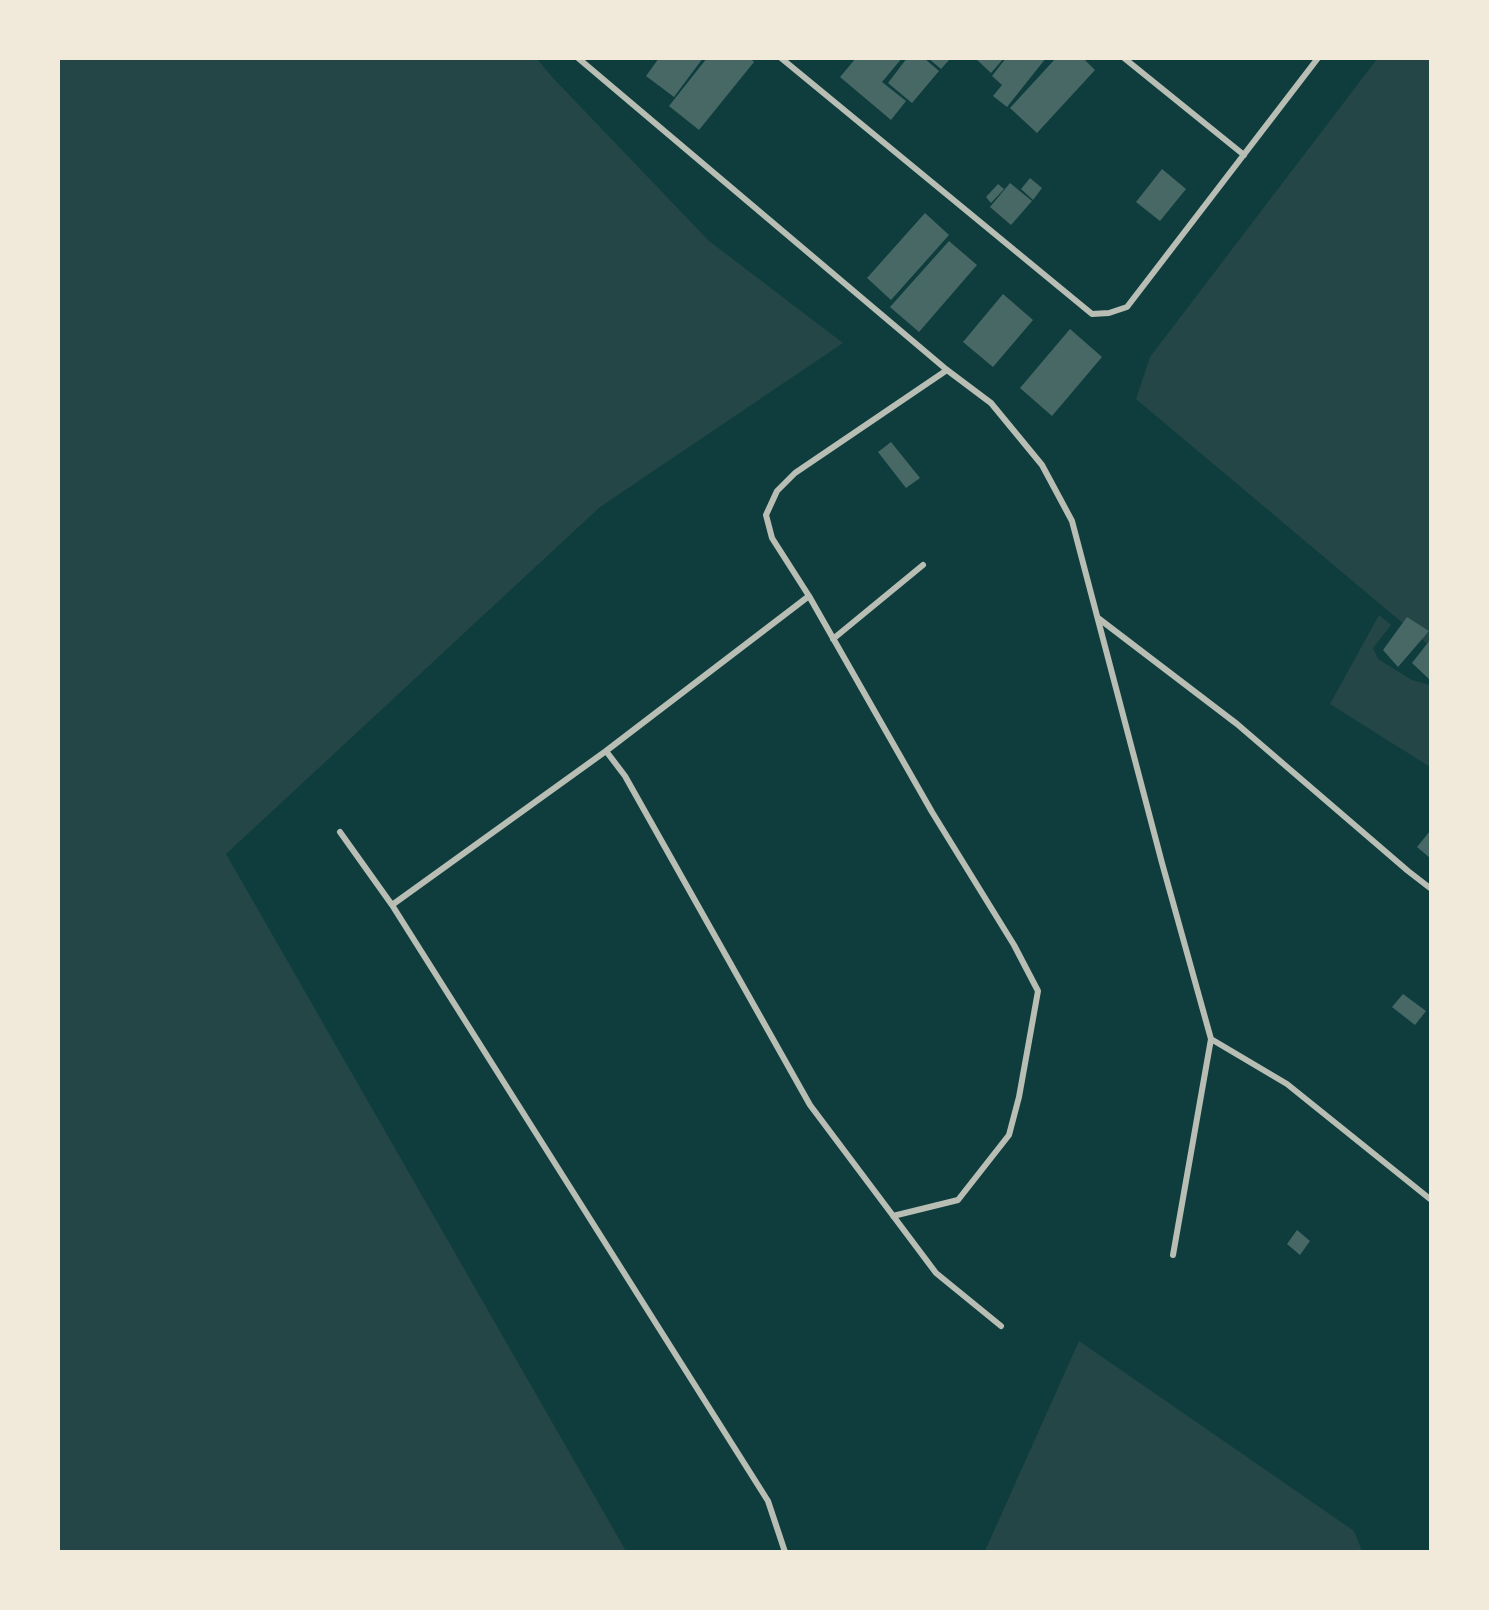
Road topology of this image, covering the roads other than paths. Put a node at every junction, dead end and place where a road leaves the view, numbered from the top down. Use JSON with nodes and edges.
{"nodes":[{"id":1,"x":578,"y":58,"type":"edge"},
{"id":2,"x":781,"y":58,"type":"edge"},
{"id":3,"x":1124,"y":58,"type":"edge"},
{"id":4,"x":1318,"y":58,"type":"edge"},
{"id":5,"x":1244,"y":156,"type":"junction"},
{"id":6,"x":947,"y":370,"type":"junction"},
{"id":7,"x":923,"y":565,"type":"dead end"},
{"id":8,"x":809,"y":596,"type":"junction"},
{"id":9,"x":1098,"y":618,"type":"junction"},
{"id":10,"x":833,"y":639,"type":"junction"},
{"id":11,"x":606,"y":751,"type":"junction"},
{"id":12,"x":340,"y":832,"type":"dead end"},
{"id":13,"x":1431,"y":888,"type":"edge"},
{"id":14,"x":392,"y":905,"type":"junction"},
{"id":15,"x":1211,"y":1039,"type":"junction"},
{"id":16,"x":1431,"y":1199,"type":"edge"},
{"id":17,"x":893,"y":1216,"type":"junction"},
{"id":18,"x":1173,"y":1255,"type":"dead end"},
{"id":19,"x":1001,"y":1326,"type":"dead end"},
{"id":20,"x":786,"y":1551,"type":"edge"}],
"edges":[{"from":1,"to":6,"type":"street"},
{"from":2,"to":5,"type":"street"},
{"from":3,"to":5,"type":"street"},
{"from":4,"to":5,"type":"street"},
{"from":6,"to":8,"type":"street"},
{"from":6,"to":9,"type":"street"},
{"from":7,"to":10,"type":"street"},
{"from":8,"to":10,"type":"street"},
{"from":8,"to":11,"type":"street"},
{"from":9,"to":13,"type":"street"},
{"from":9,"to":15,"type":"street"},
{"from":10,"to":17,"type":"street"},
{"from":11,"to":14,"type":"street"},
{"from":11,"to":17,"type":"street"},
{"from":12,"to":14,"type":"street"},
{"from":14,"to":20,"type":"street"},
{"from":15,"to":16,"type":"street"},
{"from":15,"to":18,"type":"street"},
{"from":17,"to":19,"type":"street"}]}
